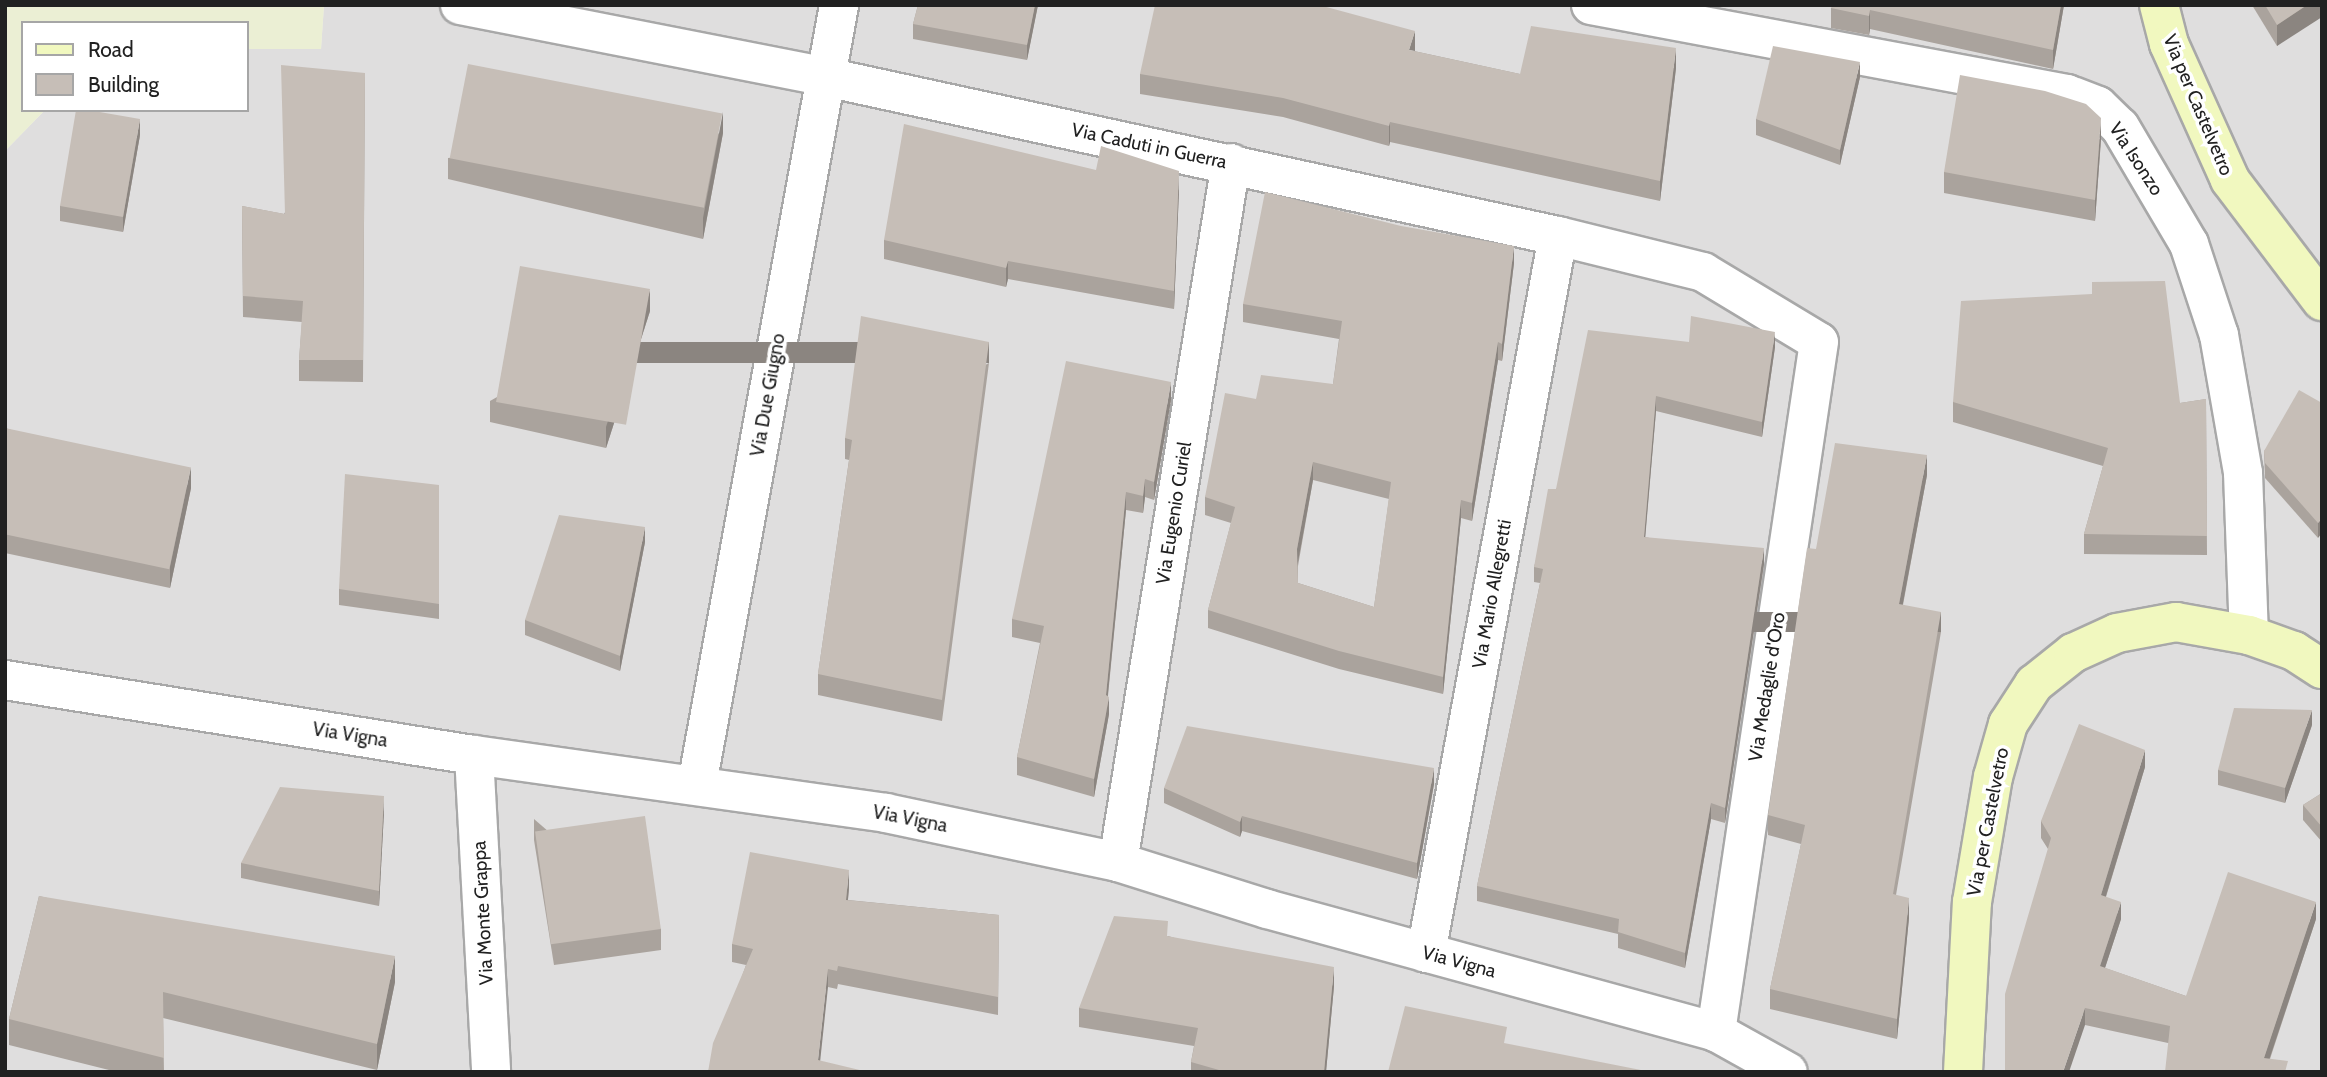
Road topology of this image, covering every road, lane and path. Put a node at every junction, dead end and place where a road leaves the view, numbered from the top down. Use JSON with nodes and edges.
{"nodes":[{"id":1,"x":460,"y":5,"type":"edge"},
{"id":2,"x":839,"y":5,"type":"edge"},
{"id":3,"x":1591,"y":5,"type":"edge"},
{"id":4,"x":2159,"y":5,"type":"edge"},
{"id":5,"x":826,"y":77,"type":"junction"},
{"id":6,"x":1231,"y":163,"type":"junction"},
{"id":7,"x":1558,"y":236,"type":"junction"},
{"id":8,"x":2322,"y":301,"type":"edge"},
{"id":9,"x":1819,"y":342,"type":"joint"},
{"id":10,"x":2249,"y":635,"type":"junction"},
{"id":11,"x":2322,"y":669,"type":"edge"},
{"id":12,"x":5,"y":680,"type":"edge"},
{"id":13,"x":474,"y":755,"type":"junction"},
{"id":14,"x":697,"y":785,"type":"junction"},
{"id":15,"x":1118,"y":862,"type":"junction"},
{"id":16,"x":1426,"y":953,"type":"junction"},
{"id":17,"x":1716,"y":1032,"type":"junction"},
{"id":18,"x":491,"y":1072,"type":"edge"},
{"id":19,"x":1788,"y":1072,"type":"edge"},
{"id":20,"x":1963,"y":1072,"type":"edge"}],
"edges":[{"from":1,"to":5,"type":"street","name":"Via Caduti in Guerra"},
{"from":2,"to":5,"type":"street","name":"Via Due Giugno"},
{"from":3,"to":10,"type":"street","name":"Via Isonzo"},
{"from":4,"to":8,"type":"street","name":"Via per Castelvetro"},
{"from":5,"to":6,"type":"street","name":"Via Caduti in Guerra"},
{"from":5,"to":14,"type":"street","name":"Via Due Giugno"},
{"from":6,"to":7,"type":"street","name":"Via Caduti in Guerra"},
{"from":6,"to":15,"type":"street","name":"Via Eugenio Curiel"},
{"from":7,"to":9,"type":"street","name":"Via Caduti in Guerra"},
{"from":7,"to":16,"type":"street","name":"Via Mario Allegretti"},
{"from":9,"to":17,"type":"street","name":"Via Medaglie d'Oro"},
{"from":10,"to":11,"type":"street","name":"Via per Castelvetro"},
{"from":10,"to":20,"type":"street","name":"Via per Castelvetro"},
{"from":12,"to":13,"type":"street","name":"Via Vigna"},
{"from":13,"to":14,"type":"street","name":"Via Vigna"},
{"from":13,"to":18,"type":"street","name":"Via Monte Grappa"},
{"from":14,"to":15,"type":"street","name":"Via Vigna"},
{"from":15,"to":16,"type":"street","name":"Via Vigna"},
{"from":16,"to":17,"type":"street","name":"Via Vigna"},
{"from":17,"to":19,"type":"street","name":"Via Vigna"}]}
